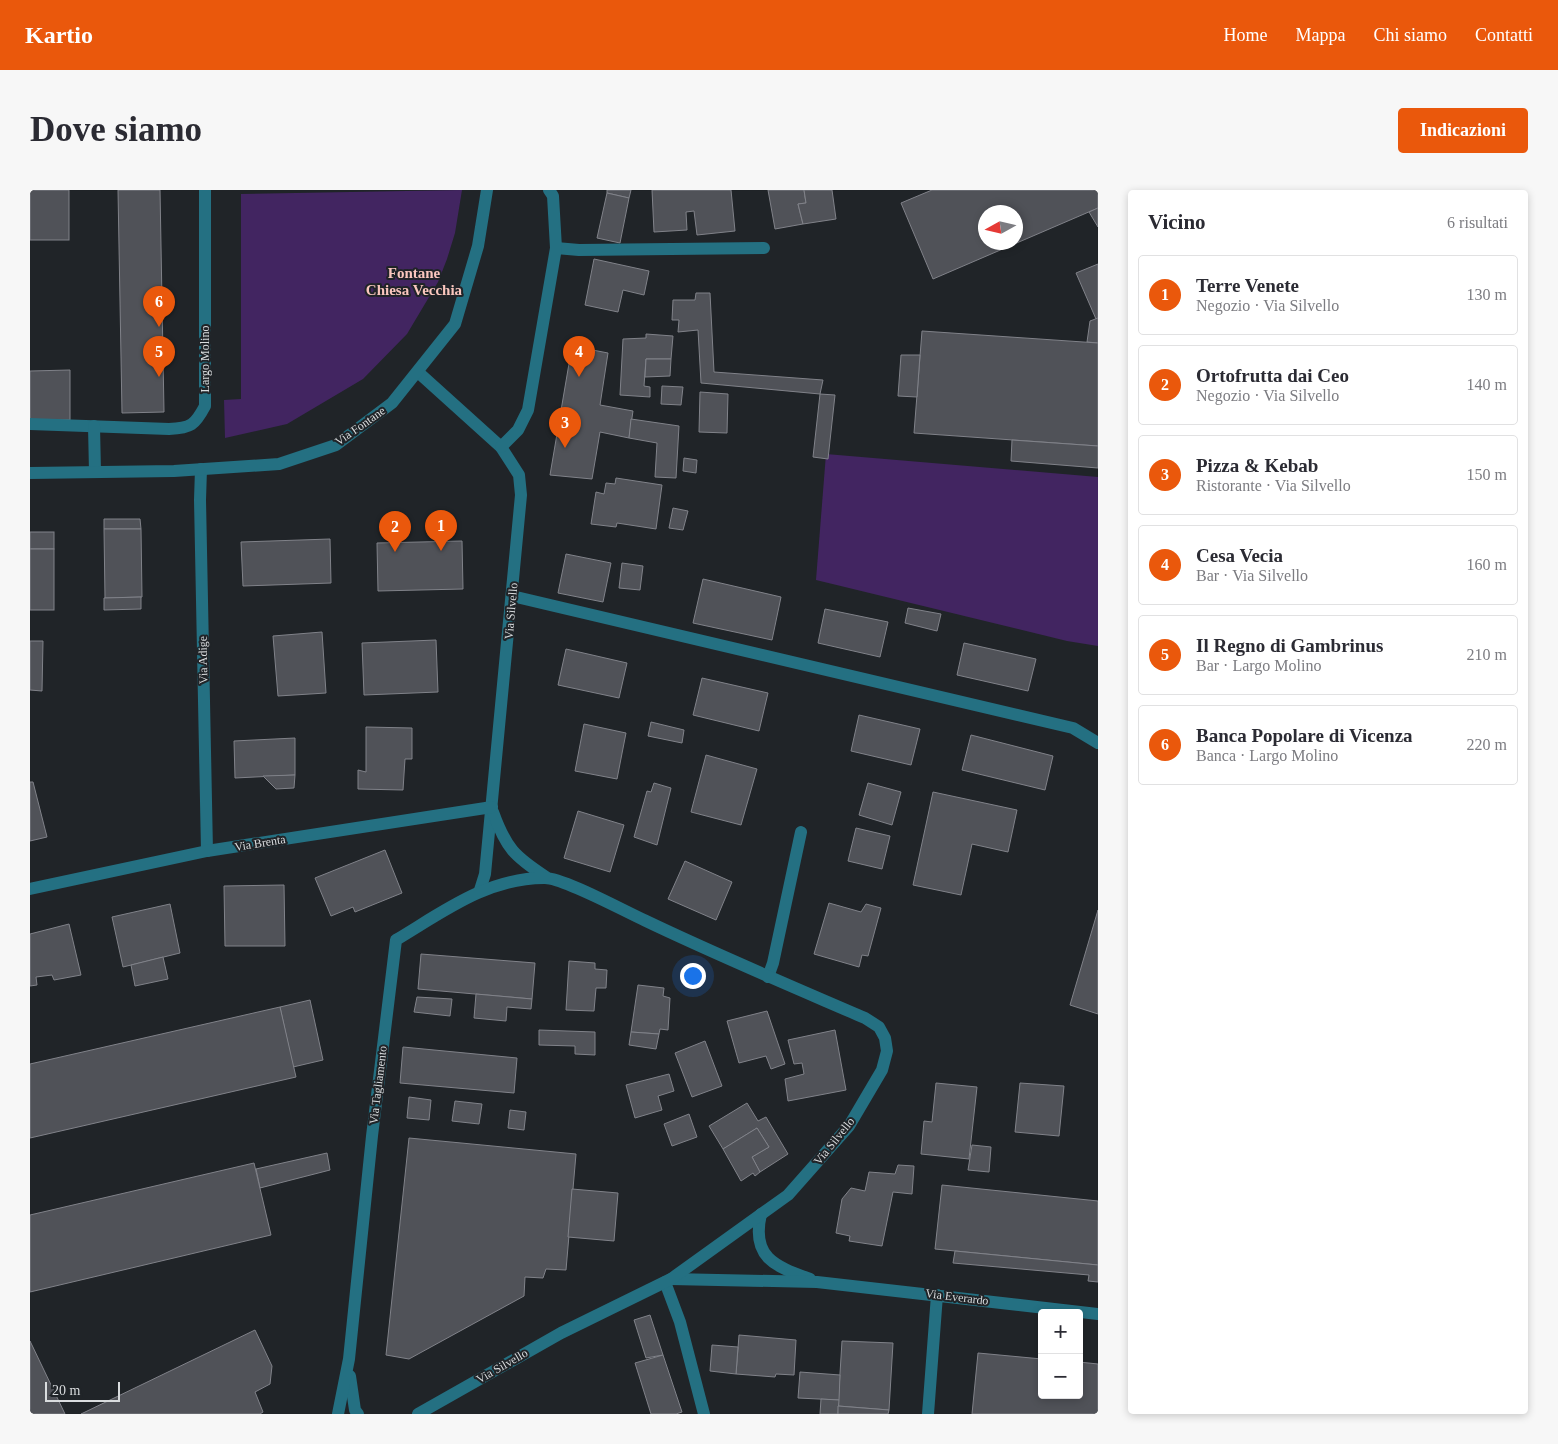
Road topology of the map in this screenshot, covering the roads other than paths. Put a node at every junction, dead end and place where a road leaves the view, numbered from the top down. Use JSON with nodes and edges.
{"nodes":[{"id":1,"x":205,"y":190,"type":"edge"},
{"id":2,"x":487,"y":190,"type":"edge"},
{"id":3,"x":549,"y":190,"type":"edge"},
{"id":4,"x":556,"y":248,"type":"junction"},
{"id":5,"x":764,"y":248,"type":"dead end"},
{"id":6,"x":419,"y":373,"type":"junction"},
{"id":7,"x":30,"y":424,"type":"edge"},
{"id":8,"x":94,"y":426,"type":"junction"},
{"id":9,"x":501,"y":447,"type":"junction"},
{"id":10,"x":201,"y":469,"type":"junction"},
{"id":11,"x":95,"y":472,"type":"junction"},
{"id":12,"x":30,"y":473,"type":"edge"},
{"id":13,"x":512,"y":596,"type":"junction"},
{"id":14,"x":1098,"y":743,"type":"edge"},
{"id":15,"x":492,"y":807,"type":"junction"},
{"id":16,"x":801,"y":832,"type":"dead end"},
{"id":17,"x":207,"y":851,"type":"junction"},
{"id":18,"x":546,"y":878,"type":"junction"},
{"id":19,"x":511,"y":881,"type":"joint"},
{"id":20,"x":30,"y":889,"type":"edge"},
{"id":21,"x":480,"y":890,"type":"junction"},
{"id":22,"x":768,"y":976,"type":"junction"},
{"id":23,"x":761,"y":1214,"type":"junction"},
{"id":24,"x":668,"y":1281,"type":"junction"},
{"id":25,"x":816,"y":1282,"type":"junction"},
{"id":26,"x":937,"y":1294,"type":"junction"},
{"id":27,"x":1098,"y":1314,"type":"edge"},
{"id":28,"x":350,"y":1359,"type":"junction"},
{"id":29,"x":338,"y":1414,"type":"edge"},
{"id":30,"x":358,"y":1414,"type":"edge"},
{"id":31,"x":418,"y":1414,"type":"edge"},
{"id":32,"x":704,"y":1414,"type":"edge"},
{"id":33,"x":928,"y":1414,"type":"edge"}],
"edges":[{"from":1,"to":8,"type":"street","name":"Largo Molino"},
{"from":2,"to":6,"type":"street","name":"Via Fontane"},
{"from":3,"to":4,"type":"street"},
{"from":4,"to":5,"type":"street"},
{"from":4,"to":9,"type":"street"},
{"from":6,"to":9,"type":"street","name":"Via Silvello"},
{"from":6,"to":10,"type":"street","name":"Via Fontane"},
{"from":7,"to":8,"type":"street","name":"Largo Molino"},
{"from":8,"to":11,"type":"street"},
{"from":9,"to":13,"type":"street","name":"Via Silvello"},
{"from":10,"to":11,"type":"street","name":"Via Fontane"},
{"from":10,"to":17,"type":"street","name":"Via Adige"},
{"from":11,"to":12,"type":"street","name":"Via Fontane"},
{"from":13,"to":14,"type":"street"},
{"from":13,"to":15,"type":"street","name":"Via Silvello"},
{"from":15,"to":17,"type":"street","name":"Via Brenta"},
{"from":15,"to":18,"type":"street"},
{"from":15,"to":21,"type":"street","name":"Via Silvello"},
{"from":16,"to":22,"type":"street"},
{"from":17,"to":20,"type":"street","name":"Via Brenta"},
{"from":18,"to":19,"type":"street","name":"Via Silvello"},
{"from":18,"to":22,"type":"street","name":"Via Silvello"},
{"from":19,"to":21,"type":"street","name":"Via Tagliamento"},
{"from":21,"to":28,"type":"street","name":"Via Tagliamento"},
{"from":22,"to":23,"type":"street","name":"Via Silvello"},
{"from":23,"to":24,"type":"street","name":"Via Silvello"},
{"from":23,"to":25,"type":"street","name":"Via Everardo"},
{"from":24,"to":25,"type":"street","name":"Via Everardo"},
{"from":24,"to":31,"type":"street","name":"Via Silvello"},
{"from":24,"to":32,"type":"street"},
{"from":25,"to":26,"type":"street","name":"Via Everardo"},
{"from":26,"to":27,"type":"street","name":"Via Everardo"},
{"from":26,"to":33,"type":"street"},
{"from":28,"to":29,"type":"street","name":"Via Tagliamento"},
{"from":28,"to":30,"type":"street","name":"Via Tagliamento"}]}
